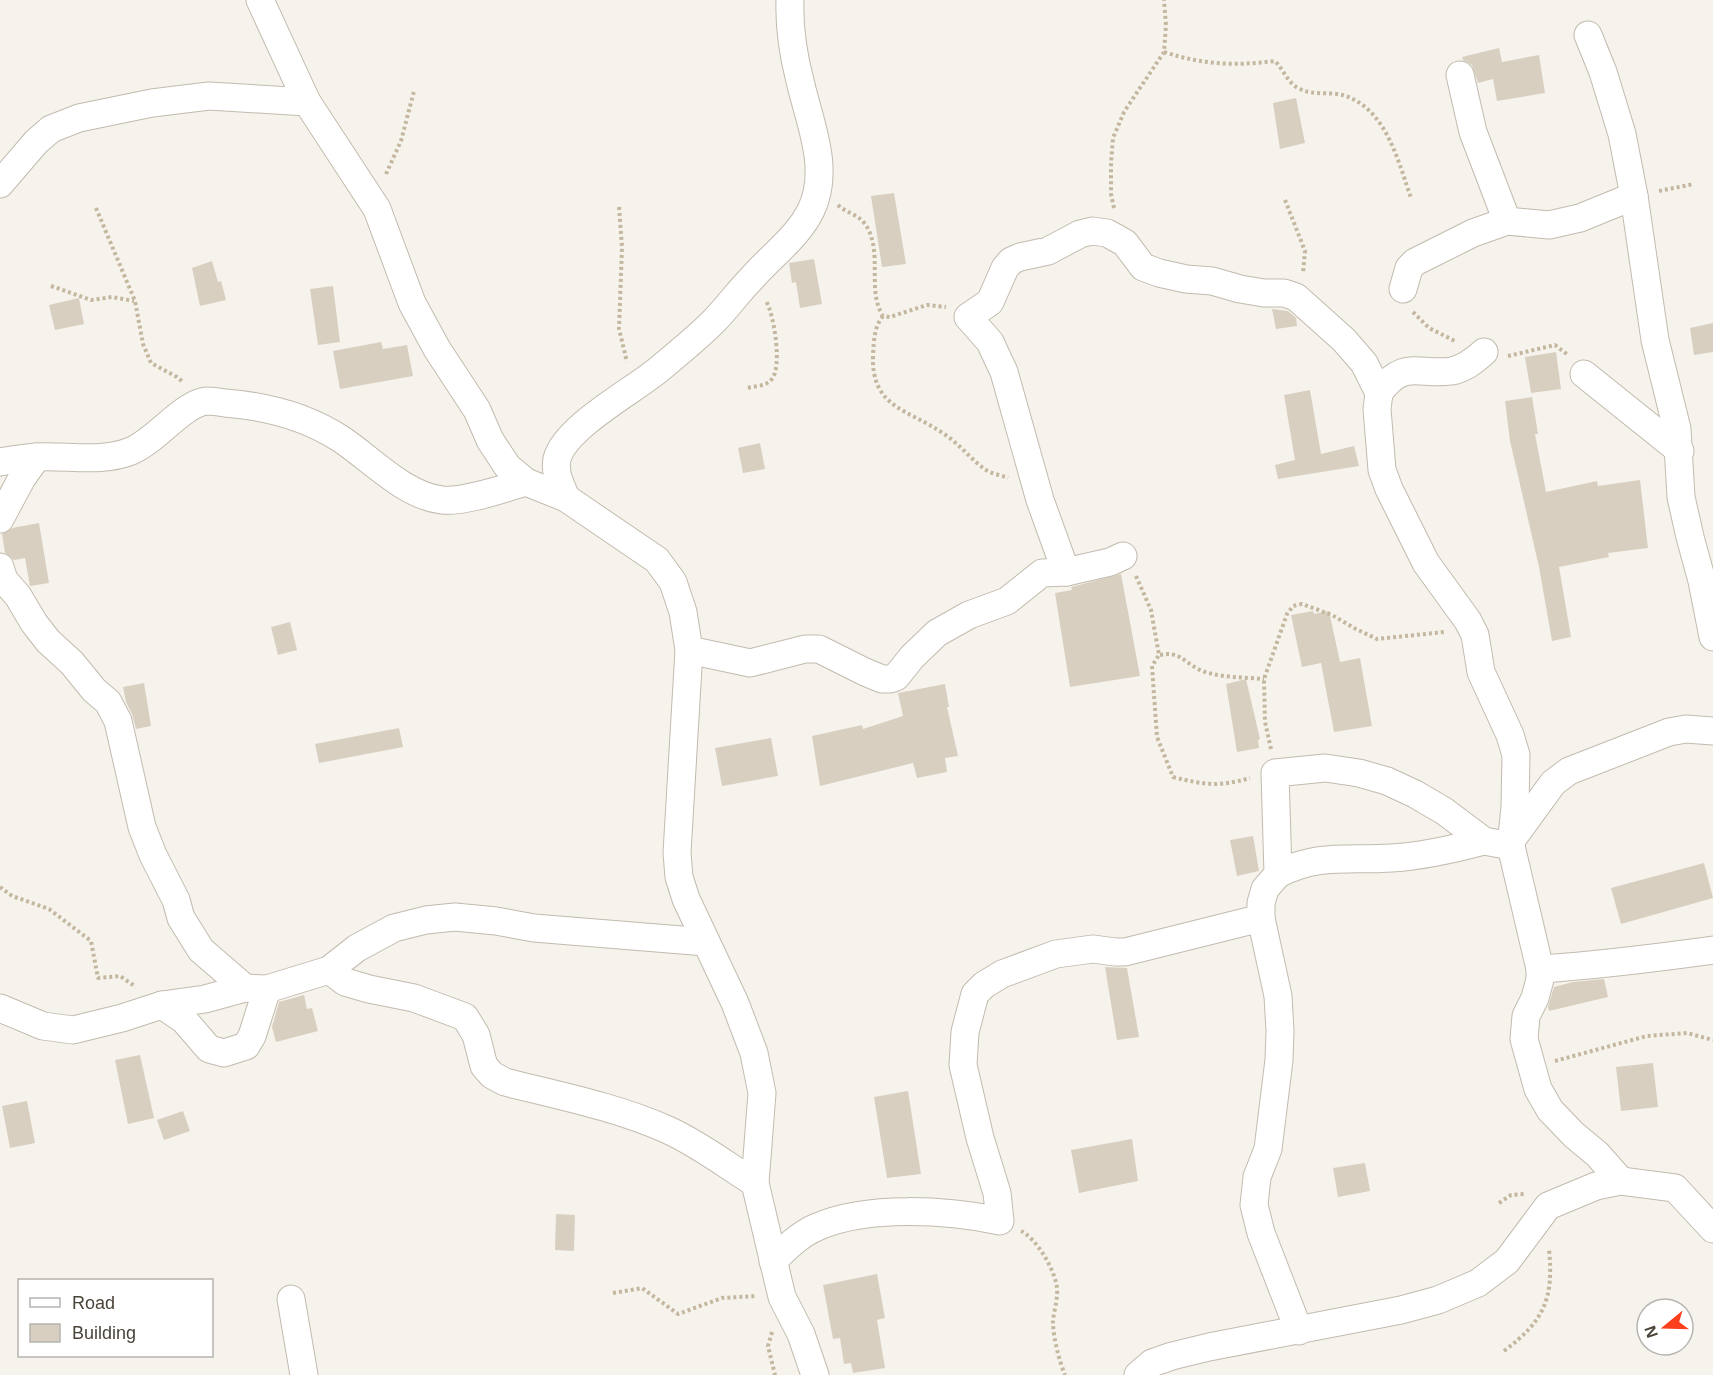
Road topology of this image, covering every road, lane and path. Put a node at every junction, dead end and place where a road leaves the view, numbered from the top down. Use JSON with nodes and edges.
{"nodes":[{"id":1,"x":260,"y":0,"type":"edge"},
{"id":2,"x":790,"y":0,"type":"edge"},
{"id":3,"x":1164,"y":0,"type":"edge"},
{"id":4,"x":1588,"y":35,"type":"dead end"},
{"id":5,"x":1164,"y":52,"type":"junction"},
{"id":6,"x":1460,"y":75,"type":"dead end"},
{"id":7,"x":414,"y":91,"type":"dead end"},
{"id":8,"x":307,"y":102,"type":"junction"},
{"id":9,"x":818,"y":174,"type":"junction"},
{"id":10,"x":0,"y":184,"type":"edge"},
{"id":11,"x":1694,"y":184,"type":"dead end"},
{"id":12,"x":1634,"y":196,"type":"junction"},
{"id":13,"x":1411,"y":198,"type":"dead end"},
{"id":14,"x":1285,"y":200,"type":"dead end"},
{"id":15,"x":619,"y":207,"type":"dead end"},
{"id":16,"x":96,"y":208,"type":"dead end"},
{"id":17,"x":377,"y":210,"type":"junction"},
{"id":18,"x":1507,"y":222,"type":"junction"},
{"id":19,"x":1125,"y":243,"type":"junction"},
{"id":20,"x":752,"y":278,"type":"junction"},
{"id":21,"x":51,"y":286,"type":"dead end"},
{"id":22,"x":1403,"y":289,"type":"dead end"},
{"id":23,"x":1296,"y":297,"type":"junction"},
{"id":24,"x":135,"y":301,"type":"junction"},
{"id":25,"x":884,"y":316,"type":"junction"},
{"id":26,"x":968,"y":317,"type":"junction"},
{"id":27,"x":1484,"y":352,"type":"dead end"},
{"id":28,"x":1584,"y":374,"type":"dead end"},
{"id":29,"x":748,"y":388,"type":"dead end"},
{"id":30,"x":633,"y":389,"type":"junction"},
{"id":31,"x":1379,"y":393,"type":"junction"},
{"id":32,"x":205,"y":401,"type":"junction"},
{"id":33,"x":1680,"y":451,"type":"junction"},
{"id":34,"x":37,"y":457,"type":"junction"},
{"id":35,"x":0,"y":462,"type":"edge"},
{"id":36,"x":526,"y":482,"type":"junction"},
{"id":37,"x":566,"y":498,"type":"junction"},
{"id":38,"x":1040,"y":500,"type":"junction"},
{"id":39,"x":0,"y":519,"type":"edge"},
{"id":40,"x":1123,"y":556,"type":"joint"},
{"id":41,"x":0,"y":567,"type":"edge"},
{"id":42,"x":1066,"y":572,"type":"junction"},
{"id":43,"x":1712,"y":628,"type":"edge"},
{"id":44,"x":1475,"y":635,"type":"junction"},
{"id":45,"x":689,"y":650,"type":"junction"},
{"id":46,"x":1159,"y":655,"type":"junction"},
{"id":47,"x":1264,"y":679,"type":"junction"},
{"id":48,"x":1713,"y":731,"type":"edge"},
{"id":49,"x":1275,"y":773,"type":"junction"},
{"id":50,"x":1502,"y":843,"type":"junction"},
{"id":51,"x":1278,"y":874,"type":"junction"},
{"id":52,"x":0,"y":887,"type":"edge"},
{"id":53,"x":1261,"y":918,"type":"junction"},
{"id":54,"x":706,"y":942,"type":"junction"},
{"id":55,"x":1713,"y":950,"type":"edge"},
{"id":56,"x":1540,"y":969,"type":"junction"},
{"id":57,"x":329,"y":970,"type":"junction"},
{"id":58,"x":256,"y":988,"type":"junction"},
{"id":59,"x":162,"y":1005,"type":"junction"},
{"id":60,"x":0,"y":1008,"type":"edge"},
{"id":61,"x":1713,"y":1040,"type":"edge"},
{"id":62,"x":1531,"y":1067,"type":"junction"},
{"id":63,"x":1621,"y":1181,"type":"junction"},
{"id":64,"x":754,"y":1183,"type":"junction"},
{"id":65,"x":1000,"y":1221,"type":"junction"},
{"id":66,"x":1713,"y":1229,"type":"edge"},
{"id":67,"x":773,"y":1261,"type":"junction"},
{"id":68,"x":613,"y":1293,"type":"dead end"},
{"id":69,"x":782,"y":1297,"type":"junction"},
{"id":70,"x":291,"y":1299,"type":"dead end"},
{"id":71,"x":1299,"y":1330,"type":"junction"},
{"id":72,"x":304,"y":1375,"type":"edge"},
{"id":73,"x":775,"y":1375,"type":"edge"},
{"id":74,"x":815,"y":1375,"type":"edge"},
{"id":75,"x":1065,"y":1375,"type":"edge"},
{"id":76,"x":1138,"y":1375,"type":"edge"}],
"edges":[{"from":1,"to":8,"type":"street"},
{"from":2,"to":9,"type":"street"},
{"from":3,"to":5,"type":"path"},
{"from":4,"to":12,"type":"street"},
{"from":5,"to":13,"type":"path"},
{"from":5,"to":19,"type":"path"},
{"from":6,"to":18,"type":"street"},
{"from":7,"to":17,"type":"path"},
{"from":8,"to":10,"type":"street"},
{"from":8,"to":17,"type":"street"},
{"from":9,"to":20,"type":"street"},
{"from":9,"to":25,"type":"path"},
{"from":11,"to":12,"type":"path"},
{"from":12,"to":18,"type":"street"},
{"from":12,"to":33,"type":"street"},
{"from":14,"to":23,"type":"path"},
{"from":15,"to":30,"type":"path"},
{"from":16,"to":24,"type":"path"},
{"from":17,"to":36,"type":"street"},
{"from":18,"to":22,"type":"street"},
{"from":19,"to":23,"type":"street"},
{"from":19,"to":26,"type":"street"},
{"from":20,"to":29,"type":"path"},
{"from":20,"to":30,"type":"street"},
{"from":21,"to":24,"type":"path"},
{"from":23,"to":31,"type":"street"},
{"from":24,"to":32,"type":"path"},
{"from":25,"to":26,"type":"path"},
{"from":25,"to":38,"type":"path"},
{"from":26,"to":38,"type":"street"},
{"from":27,"to":31,"type":"street"},
{"from":28,"to":33,"type":"street"},
{"from":30,"to":37,"type":"street"},
{"from":31,"to":44,"type":"street"},
{"from":32,"to":34,"type":"street"},
{"from":32,"to":36,"type":"street"},
{"from":33,"to":43,"type":"street"},
{"from":34,"to":35,"type":"street"},
{"from":34,"to":39,"type":"street"},
{"from":36,"to":37,"type":"street"},
{"from":37,"to":45,"type":"street"},
{"from":38,"to":42,"type":"street"},
{"from":40,"to":42,"type":"street"},
{"from":40,"to":46,"type":"path"},
{"from":41,"to":58,"type":"street"},
{"from":42,"to":45,"type":"street"},
{"from":44,"to":47,"type":"path"},
{"from":44,"to":50,"type":"street"},
{"from":45,"to":54,"type":"street"},
{"from":46,"to":47,"type":"path"},
{"from":46,"to":49,"type":"path"},
{"from":47,"to":49,"type":"path"},
{"from":48,"to":50,"type":"street"},
{"from":49,"to":50,"type":"street"},
{"from":49,"to":51,"type":"street"},
{"from":50,"to":51,"type":"street"},
{"from":50,"to":56,"type":"street"},
{"from":51,"to":53,"type":"street"},
{"from":52,"to":59,"type":"path"},
{"from":53,"to":65,"type":"street"},
{"from":53,"to":71,"type":"street"},
{"from":54,"to":57,"type":"street"},
{"from":54,"to":64,"type":"street"},
{"from":55,"to":56,"type":"street"},
{"from":56,"to":62,"type":"street"},
{"from":57,"to":58,"type":"street"},
{"from":57,"to":64,"type":"street"},
{"from":58,"to":59,"type":"street"},
{"from":58,"to":59,"type":"street"},
{"from":59,"to":60,"type":"street"},
{"from":61,"to":62,"type":"path"},
{"from":62,"to":63,"type":"street"},
{"from":63,"to":66,"type":"street"},
{"from":63,"to":71,"type":"street"},
{"from":64,"to":67,"type":"street"},
{"from":65,"to":67,"type":"street"},
{"from":65,"to":75,"type":"path"},
{"from":67,"to":69,"type":"street"},
{"from":68,"to":69,"type":"path"},
{"from":69,"to":73,"type":"path"},
{"from":69,"to":74,"type":"street"},
{"from":70,"to":72,"type":"street"},
{"from":71,"to":76,"type":"street"}]}
